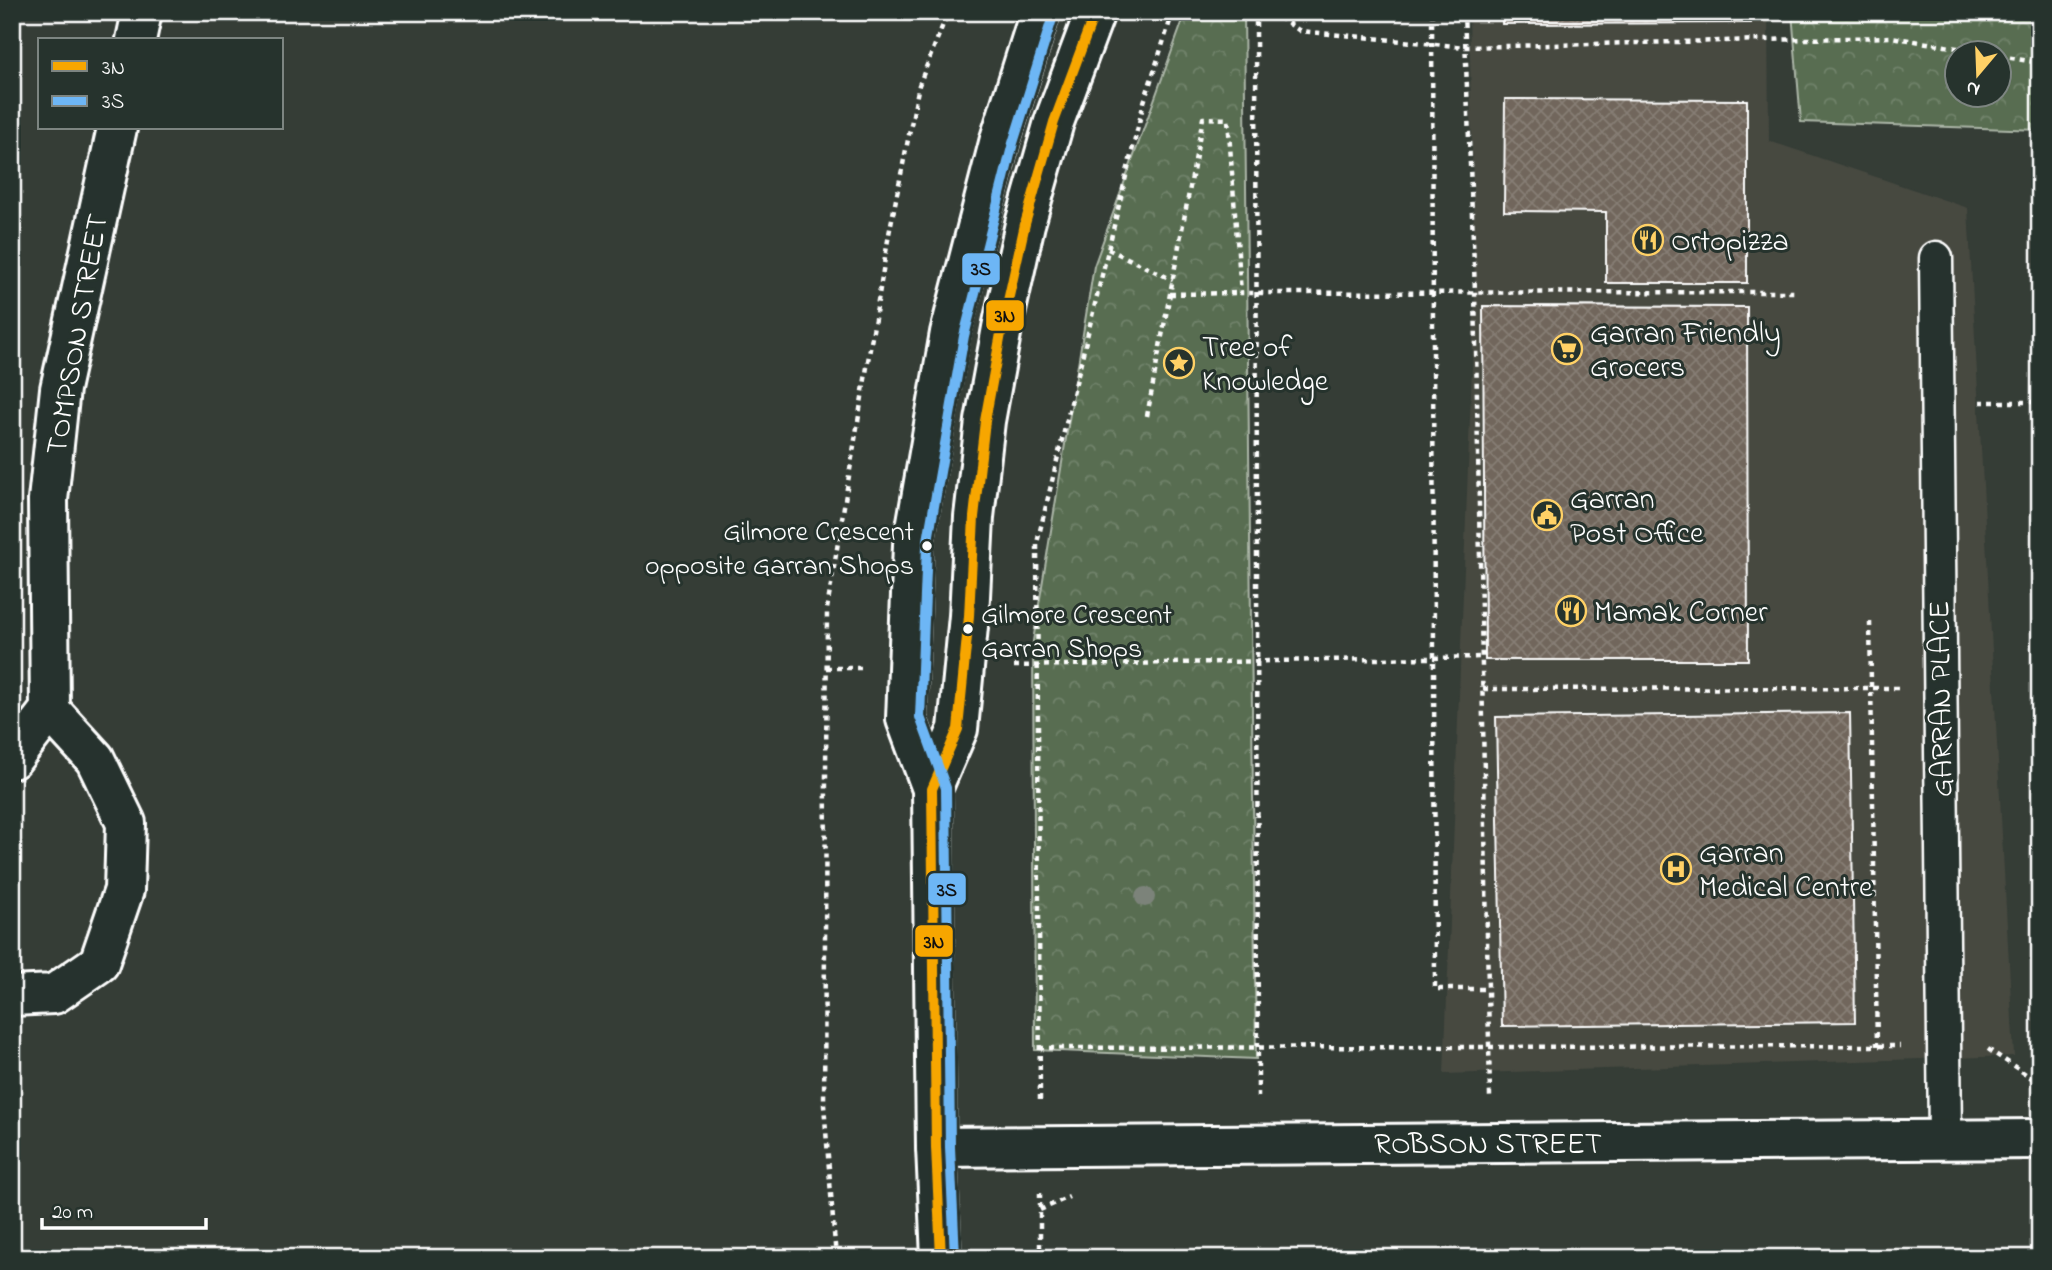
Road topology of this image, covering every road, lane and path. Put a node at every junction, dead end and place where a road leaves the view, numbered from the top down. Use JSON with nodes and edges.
{"nodes":[{"id":1,"x":142,"y":12,"type":"edge"},
{"id":2,"x":948,"y":12,"type":"edge"},
{"id":3,"x":1040,"y":12,"type":"edge"},
{"id":4,"x":1095,"y":12,"type":"edge"},
{"id":5,"x":1173,"y":12,"type":"edge"},
{"id":6,"x":1256,"y":12,"type":"edge"},
{"id":7,"x":1271,"y":12,"type":"edge"},
{"id":8,"x":1432,"y":12,"type":"edge"},
{"id":9,"x":1464,"y":12,"type":"edge"},
{"id":10,"x":136,"y":38,"type":"edge"},
{"id":11,"x":1432,"y":44,"type":"junction"},
{"id":12,"x":1944,"y":46,"type":"edge"},
{"id":13,"x":1465,"y":47,"type":"junction"},
{"id":14,"x":2014,"y":58,"type":"edge"},
{"id":15,"x":2040,"y":62,"type":"edge"},
{"id":16,"x":117,"y":130,"type":"edge"},
{"id":17,"x":1108,"y":249,"type":"junction"},
{"id":18,"x":1936,"y":258,"type":"dead end"},
{"id":19,"x":1173,"y":280,"type":"junction"},
{"id":20,"x":1475,"y":291,"type":"junction"},
{"id":21,"x":1433,"y":292,"type":"junction"},
{"id":22,"x":1796,"y":292,"type":"dead end"},
{"id":23,"x":1241,"y":293,"type":"junction"},
{"id":24,"x":1257,"y":293,"type":"junction"},
{"id":25,"x":1170,"y":294,"type":"junction"},
{"id":26,"x":1937,"y":402,"type":"junction"},
{"id":27,"x":2040,"y":402,"type":"edge"},
{"id":28,"x":1147,"y":416,"type":"dead end"},
{"id":29,"x":1871,"y":622,"type":"dead end"},
{"id":30,"x":1482,"y":657,"type":"junction"},
{"id":31,"x":1434,"y":658,"type":"junction"},
{"id":32,"x":1258,"y":661,"type":"junction"},
{"id":33,"x":1038,"y":665,"type":"junction"},
{"id":34,"x":964,"y":666,"type":"junction"},
{"id":35,"x":826,"y":668,"type":"junction"},
{"id":36,"x":908,"y":668,"type":"junction"},
{"id":37,"x":1871,"y":688,"type":"junction"},
{"id":38,"x":1940,"y":688,"type":"junction"},
{"id":39,"x":1483,"y":689,"type":"junction"},
{"id":40,"x":50,"y":710,"type":"junction"},
{"id":41,"x":12,"y":759,"type":"edge"},
{"id":42,"x":932,"y":789,"type":"junction"},
{"id":43,"x":1488,"y":989,"type":"junction"},
{"id":44,"x":12,"y":996,"type":"edge"},
{"id":45,"x":1877,"y":1046,"type":"junction"},
{"id":46,"x":1944,"y":1046,"type":"junction"},
{"id":47,"x":1489,"y":1047,"type":"junction"},
{"id":48,"x":1258,"y":1048,"type":"junction"},
{"id":49,"x":2040,"y":1079,"type":"edge"},
{"id":50,"x":1945,"y":1139,"type":"junction"},
{"id":51,"x":2040,"y":1139,"type":"edge"},
{"id":52,"x":1490,"y":1143,"type":"junction"},
{"id":53,"x":1259,"y":1145,"type":"junction"},
{"id":54,"x":936,"y":1147,"type":"junction"},
{"id":55,"x":836,"y":1258,"type":"edge"},
{"id":56,"x":942,"y":1258,"type":"edge"}],
"edges":[{"from":1,"to":10,"type":"street"},
{"from":2,"to":35,"type":"path"},
{"from":3,"to":36,"type":"street"},
{"from":4,"to":34,"type":"street"},
{"from":5,"to":17,"type":"path"},
{"from":6,"to":24,"type":"path"},
{"from":7,"to":11,"type":"path"},
{"from":8,"to":11,"type":"path"},
{"from":9,"to":13,"type":"path"},
{"from":11,"to":13,"type":"path"},
{"from":11,"to":21,"type":"path"},
{"from":12,"to":13,"type":"path"},
{"from":13,"to":20,"type":"path"},
{"from":14,"to":15,"type":"path"},
{"from":16,"to":40,"type":"street","name":"TOMPSON STREET"},
{"from":17,"to":19,"type":"path"},
{"from":17,"to":33,"type":"path"},
{"from":18,"to":26,"type":"lane","name":"GARRAN PLACE"},
{"from":19,"to":23,"type":"path"},
{"from":19,"to":25,"type":"path"},
{"from":20,"to":21,"type":"path"},
{"from":20,"to":22,"type":"path"},
{"from":20,"to":30,"type":"path"},
{"from":21,"to":24,"type":"path"},
{"from":21,"to":31,"type":"path"},
{"from":23,"to":24,"type":"path"},
{"from":23,"to":25,"type":"path"},
{"from":24,"to":32,"type":"path"},
{"from":25,"to":28,"type":"path"},
{"from":26,"to":27,"type":"path"},
{"from":26,"to":38,"type":"lane","name":"GARRAN PLACE"},
{"from":29,"to":37,"type":"path"},
{"from":30,"to":31,"type":"path"},
{"from":30,"to":39,"type":"path"},
{"from":31,"to":32,"type":"path"},
{"from":31,"to":43,"type":"path"},
{"from":32,"to":33,"type":"path"},
{"from":32,"to":48,"type":"path"},
{"from":33,"to":34,"type":"path"},
{"from":33,"to":48,"type":"path"},
{"from":34,"to":42,"type":"street"},
{"from":35,"to":36,"type":"path"},
{"from":35,"to":55,"type":"path"},
{"from":36,"to":42,"type":"street"},
{"from":37,"to":38,"type":"path"},
{"from":37,"to":39,"type":"path"},
{"from":37,"to":45,"type":"path"},
{"from":38,"to":46,"type":"lane","name":"GARRAN PLACE"},
{"from":39,"to":43,"type":"path"},
{"from":40,"to":41,"type":"street"},
{"from":40,"to":44,"type":"street"},
{"from":42,"to":54,"type":"street"},
{"from":43,"to":47,"type":"path"},
{"from":45,"to":46,"type":"path"},
{"from":45,"to":47,"type":"path"},
{"from":46,"to":49,"type":"path"},
{"from":46,"to":50,"type":"lane","name":"GARRAN PLACE"},
{"from":47,"to":48,"type":"path"},
{"from":47,"to":52,"type":"path"},
{"from":48,"to":53,"type":"path"},
{"from":50,"to":51,"type":"street","name":"ROBSON STREET"},
{"from":50,"to":52,"type":"street","name":"ROBSON STREET"},
{"from":52,"to":53,"type":"street","name":"ROBSON STREET"},
{"from":53,"to":54,"type":"street","name":"ROBSON STREET"},
{"from":54,"to":56,"type":"street"}]}
